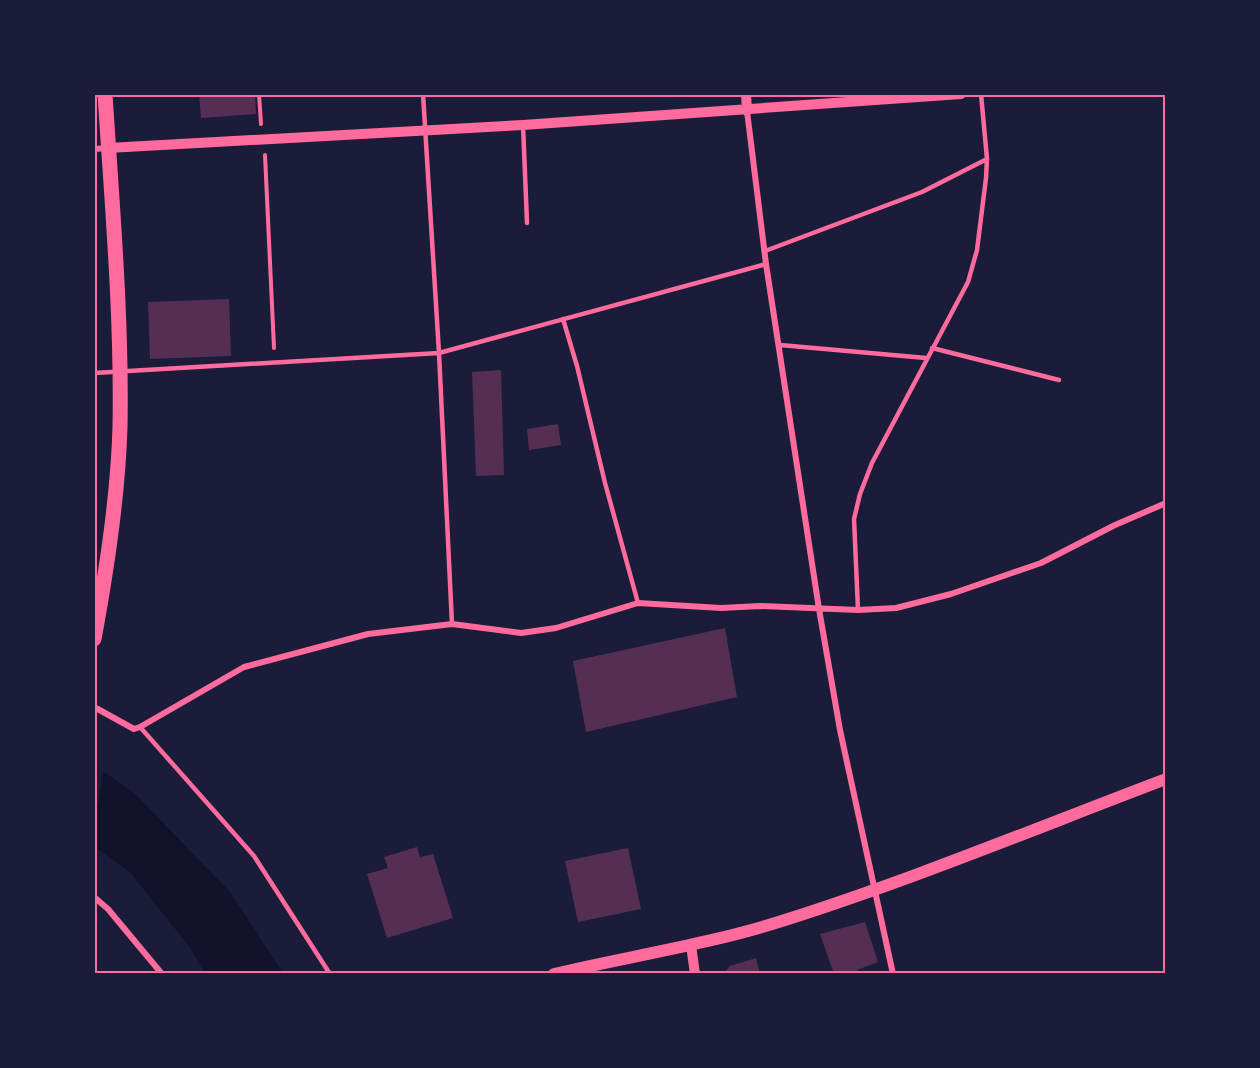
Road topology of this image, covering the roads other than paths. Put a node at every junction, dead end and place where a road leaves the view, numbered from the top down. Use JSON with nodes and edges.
{"nodes":[{"id":1,"x":105,"y":94,"type":"edge"},
{"id":2,"x":423,"y":94,"type":"edge"},
{"id":3,"x":746,"y":94,"type":"edge"},
{"id":4,"x":961,"y":94,"type":"edge"},
{"id":5,"x":981,"y":94,"type":"edge"},
{"id":6,"x":747,"y":111,"type":"junction"},
{"id":7,"x":523,"y":125,"type":"junction"},
{"id":8,"x":425,"y":131,"type":"junction"},
{"id":9,"x":101,"y":149,"type":"edge"},
{"id":10,"x":987,"y":159,"type":"junction"},
{"id":11,"x":526,"y":224,"type":"dead end"},
{"id":12,"x":765,"y":251,"type":"junction"},
{"id":13,"x":766,"y":264,"type":"junction"},
{"id":14,"x":563,"y":319,"type":"junction"},
{"id":15,"x":780,"y":345,"type":"junction"},
{"id":16,"x":932,"y":348,"type":"junction"},
{"id":17,"x":439,"y":353,"type":"junction"},
{"id":18,"x":926,"y":358,"type":"junction"},
{"id":19,"x":120,"y":372,"type":"junction"},
{"id":20,"x":94,"y":373,"type":"edge"},
{"id":21,"x":1059,"y":380,"type":"dead end"},
{"id":22,"x":1166,"y":503,"type":"edge"},
{"id":23,"x":639,"y":603,"type":"junction"},
{"id":24,"x":819,"y":609,"type":"junction"},
{"id":25,"x":858,"y":610,"type":"junction"},
{"id":26,"x":452,"y":624,"type":"junction"},
{"id":27,"x":94,"y":639,"type":"edge"},
{"id":28,"x":94,"y":707,"type":"edge"},
{"id":29,"x":140,"y":727,"type":"junction"},
{"id":30,"x":1166,"y":779,"type":"edge"},
{"id":31,"x":875,"y":890,"type":"junction"},
{"id":32,"x":94,"y":897,"type":"edge"},
{"id":33,"x":691,"y":945,"type":"junction"},
{"id":34,"x":162,"y":974,"type":"edge"},
{"id":35,"x":330,"y":974,"type":"edge"},
{"id":36,"x":554,"y":974,"type":"edge"},
{"id":37,"x":695,"y":974,"type":"edge"},
{"id":38,"x":893,"y":974,"type":"edge"}],
"edges":[{"from":1,"to":9,"type":"main road"},
{"from":2,"to":8,"type":"lane"},
{"from":3,"to":6,"type":"street"},
{"from":4,"to":6,"type":"street"},
{"from":5,"to":10,"type":"lane"},
{"from":6,"to":7,"type":"street"},
{"from":6,"to":12,"type":"street"},
{"from":7,"to":8,"type":"street"},
{"from":7,"to":11,"type":"lane"},
{"from":8,"to":9,"type":"street"},
{"from":8,"to":17,"type":"lane"},
{"from":9,"to":19,"type":"main road"},
{"from":10,"to":12,"type":"lane"},
{"from":10,"to":16,"type":"lane"},
{"from":12,"to":13,"type":"street"},
{"from":13,"to":14,"type":"lane"},
{"from":13,"to":15,"type":"street"},
{"from":14,"to":17,"type":"lane"},
{"from":14,"to":23,"type":"lane"},
{"from":15,"to":18,"type":"lane"},
{"from":15,"to":24,"type":"street"},
{"from":16,"to":18,"type":"lane"},
{"from":16,"to":21,"type":"lane"},
{"from":17,"to":19,"type":"lane"},
{"from":17,"to":26,"type":"lane"},
{"from":18,"to":25,"type":"lane"},
{"from":19,"to":20,"type":"lane"},
{"from":19,"to":27,"type":"main road"},
{"from":22,"to":25,"type":"street"},
{"from":23,"to":24,"type":"street"},
{"from":23,"to":26,"type":"street"},
{"from":24,"to":25,"type":"street"},
{"from":24,"to":31,"type":"street"},
{"from":26,"to":29,"type":"street"},
{"from":28,"to":29,"type":"street"},
{"from":29,"to":35,"type":"lane"},
{"from":30,"to":31,"type":"main road"},
{"from":31,"to":33,"type":"main road"},
{"from":31,"to":38,"type":"street"},
{"from":32,"to":34,"type":"street"},
{"from":33,"to":36,"type":"main road"},
{"from":33,"to":37,"type":"street"}]}
